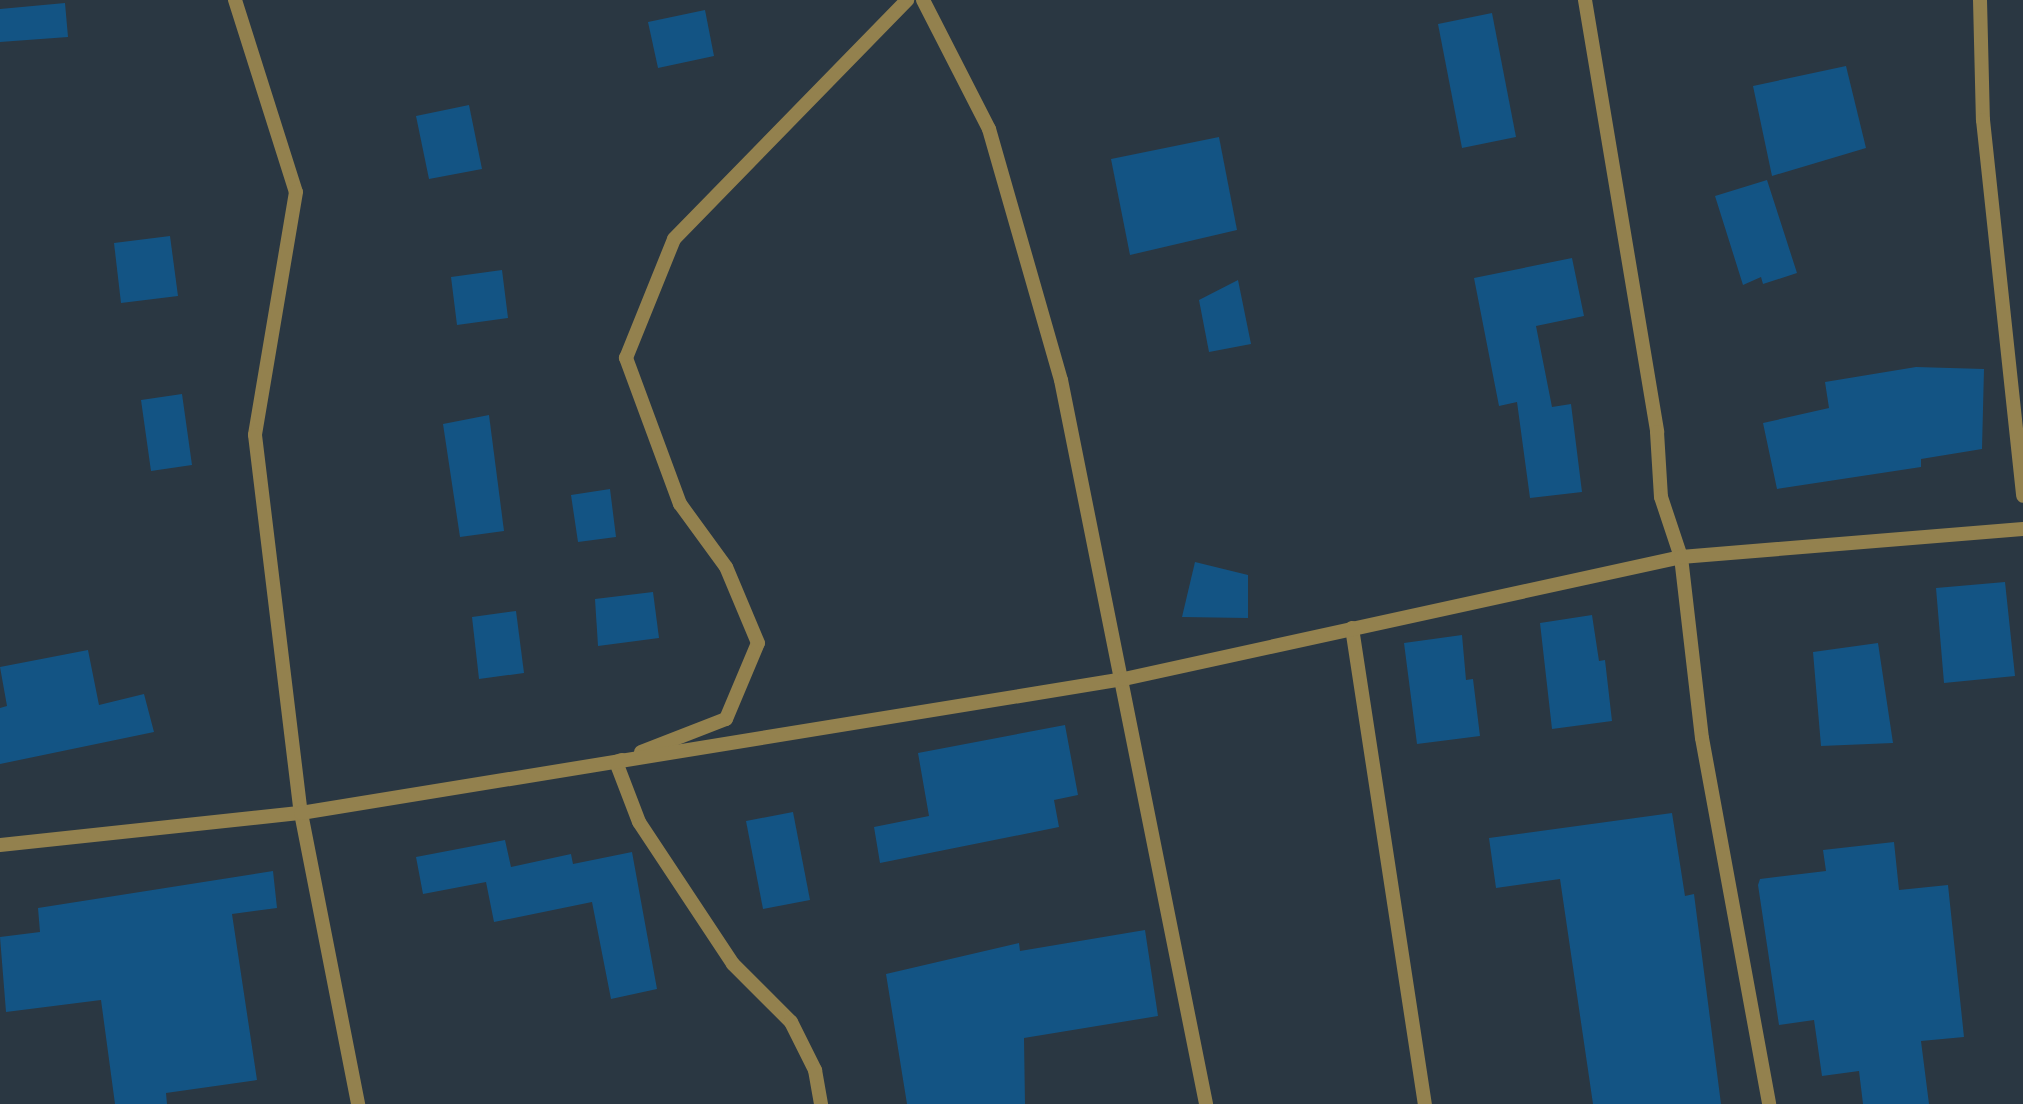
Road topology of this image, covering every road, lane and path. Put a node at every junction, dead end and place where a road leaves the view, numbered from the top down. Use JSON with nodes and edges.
{"nodes":[{"id":1,"x":235,"y":0,"type":"edge"},
{"id":2,"x":907,"y":0,"type":"edge"},
{"id":3,"x":923,"y":0,"type":"edge"},
{"id":4,"x":1584,"y":0,"type":"edge"},
{"id":5,"x":1980,"y":0,"type":"edge"},
{"id":6,"x":2023,"y":495,"type":"edge"},
{"id":7,"x":2023,"y":529,"type":"edge"},
{"id":8,"x":1681,"y":557,"type":"junction"},
{"id":9,"x":1352,"y":628,"type":"junction"},
{"id":10,"x":1124,"y":679,"type":"junction"},
{"id":11,"x":616,"y":762,"type":"junction"},
{"id":12,"x":301,"y":813,"type":"junction"},
{"id":13,"x":0,"y":845,"type":"edge"},
{"id":14,"x":358,"y":1104,"type":"edge"},
{"id":15,"x":821,"y":1104,"type":"edge"},
{"id":16,"x":1206,"y":1104,"type":"edge"},
{"id":17,"x":1425,"y":1104,"type":"edge"},
{"id":18,"x":1769,"y":1104,"type":"edge"}],
"edges":[{"from":1,"to":12,"type":"street"},
{"from":2,"to":11,"type":"street"},
{"from":3,"to":10,"type":"street"},
{"from":4,"to":8,"type":"street"},
{"from":5,"to":6,"type":"street"},
{"from":7,"to":8,"type":"street"},
{"from":8,"to":9,"type":"street"},
{"from":8,"to":18,"type":"street"},
{"from":9,"to":10,"type":"street"},
{"from":9,"to":17,"type":"street"},
{"from":10,"to":11,"type":"street"},
{"from":10,"to":16,"type":"street"},
{"from":11,"to":12,"type":"street"},
{"from":11,"to":15,"type":"street"},
{"from":12,"to":13,"type":"street"},
{"from":12,"to":14,"type":"street"}]}
